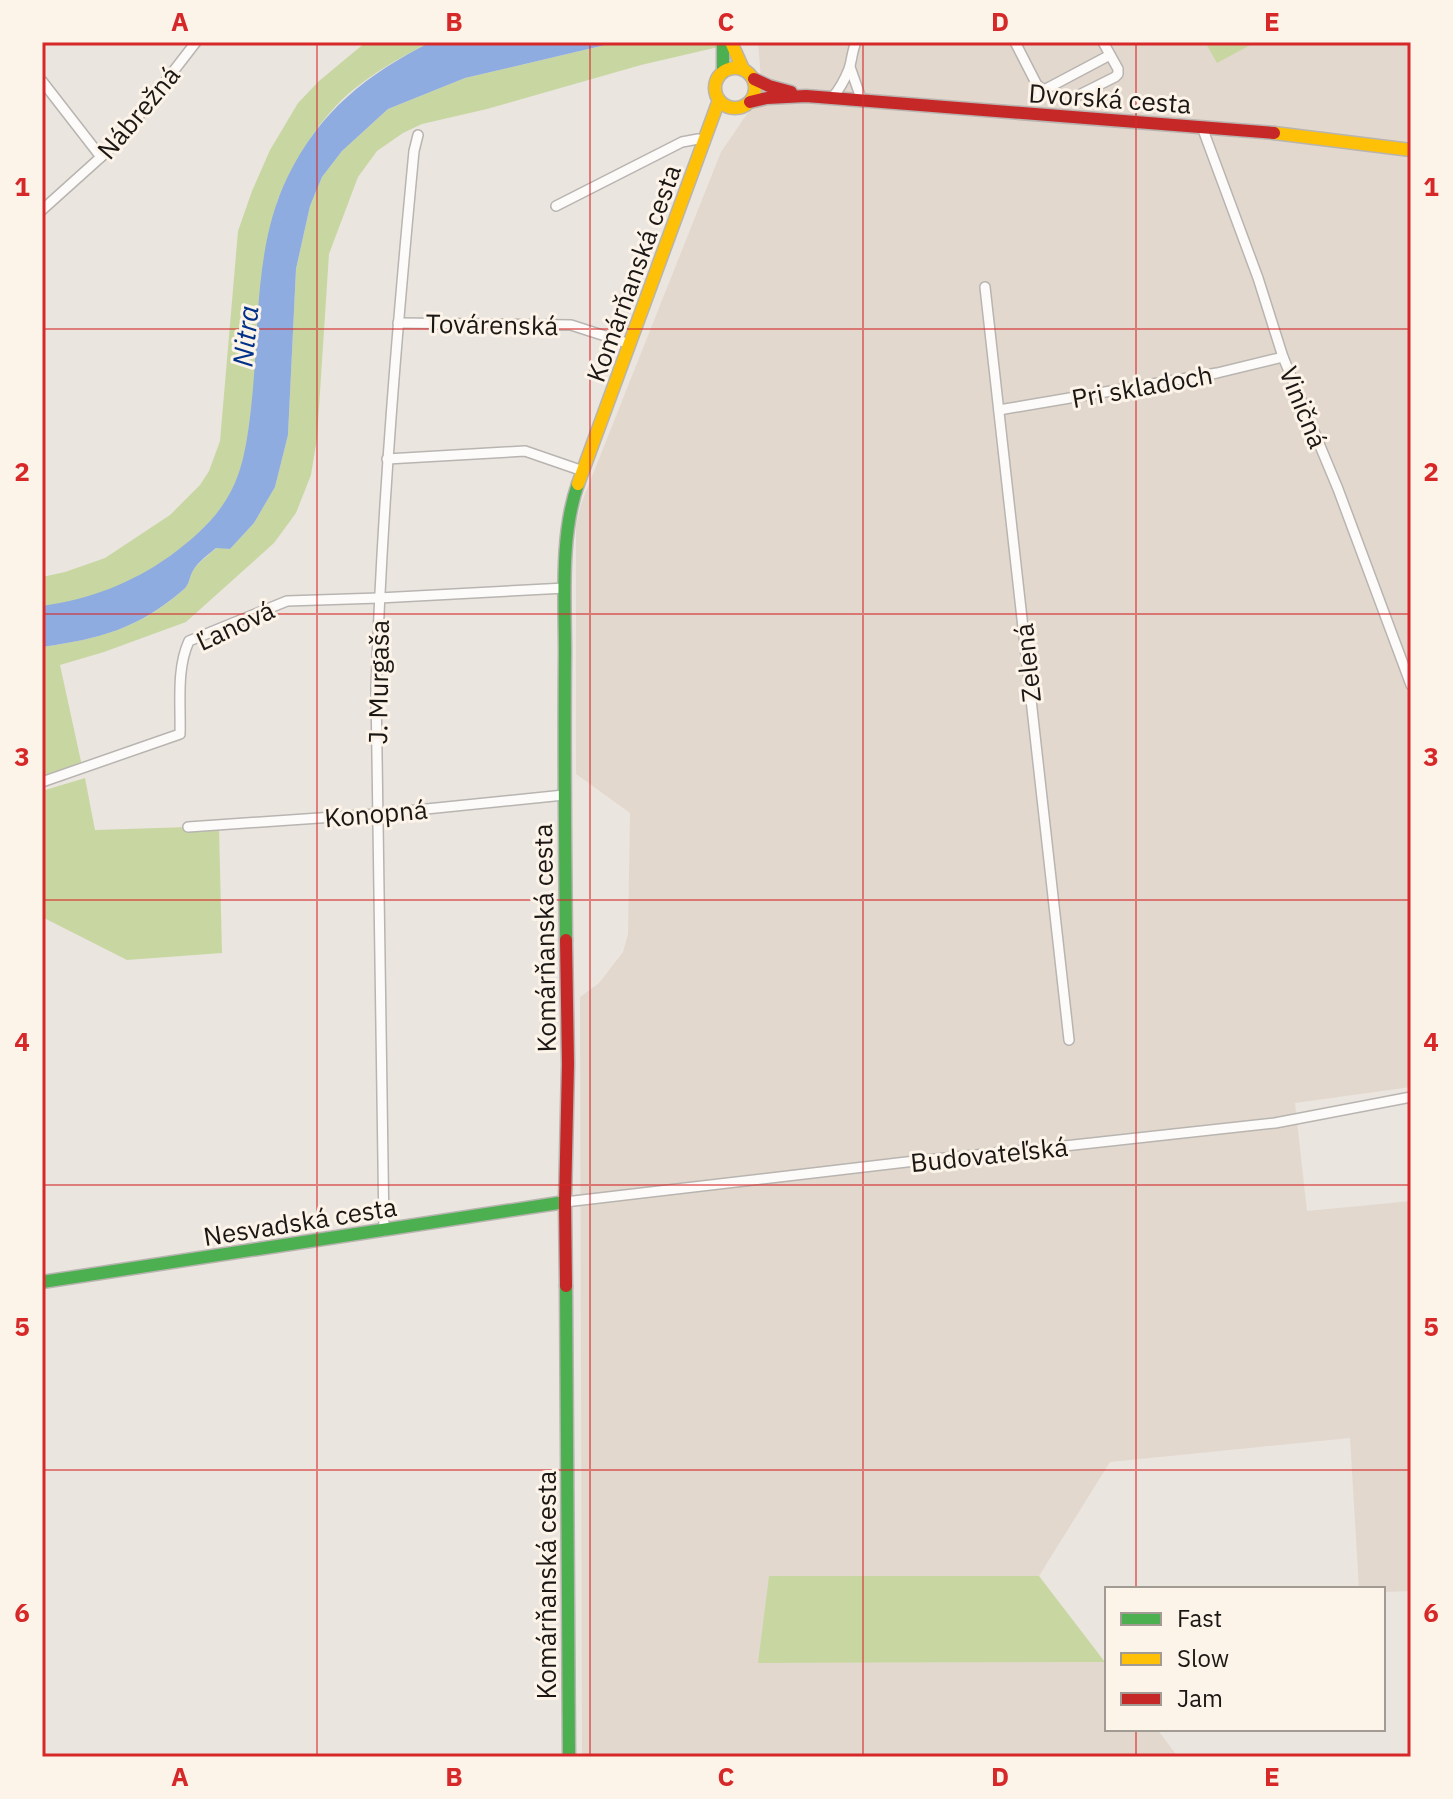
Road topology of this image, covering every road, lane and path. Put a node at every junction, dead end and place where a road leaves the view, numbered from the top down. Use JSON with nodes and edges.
{"nodes":[{"id":1,"x":196,"y":42,"type":"edge"},
{"id":2,"x":723,"y":42,"type":"edge"},
{"id":3,"x":731,"y":42,"type":"edge"},
{"id":4,"x":856,"y":42,"type":"edge"},
{"id":5,"x":1015,"y":42,"type":"edge"},
{"id":6,"x":1103,"y":42,"type":"edge"},
{"id":7,"x":1110,"y":55,"type":"junction"},
{"id":8,"x":850,"y":67,"type":"junction"},
{"id":9,"x":743,"y":69,"type":"junction"},
{"id":10,"x":723,"y":72,"type":"junction"},
{"id":11,"x":754,"y":79,"type":"junction"},
{"id":12,"x":42,"y":81,"type":"edge"},
{"id":13,"x":1041,"y":91,"type":"junction"},
{"id":14,"x":806,"y":96,"type":"junction"},
{"id":15,"x":1075,"y":97,"type":"dead end"},
{"id":16,"x":832,"y":98,"type":"junction"},
{"id":17,"x":719,"y":100,"type":"junction"},
{"id":18,"x":862,"y":101,"type":"junction"},
{"id":19,"x":750,"y":102,"type":"junction"},
{"id":20,"x":736,"y":108,"type":"junction"},
{"id":21,"x":1039,"y":115,"type":"junction"},
{"id":22,"x":1202,"y":127,"type":"junction"},
{"id":23,"x":418,"y":135,"type":"dead end"},
{"id":24,"x":705,"y":142,"type":"junction"},
{"id":25,"x":1411,"y":150,"type":"edge"},
{"id":26,"x":101,"y":157,"type":"junction"},
{"id":27,"x":556,"y":206,"type":"dead end"},
{"id":28,"x":42,"y":210,"type":"edge"},
{"id":29,"x":985,"y":287,"type":"dead end"},
{"id":30,"x":398,"y":323,"type":"junction"},
{"id":31,"x":630,"y":344,"type":"junction"},
{"id":32,"x":1283,"y":357,"type":"junction"},
{"id":33,"x":999,"y":410,"type":"junction"},
{"id":34,"x":387,"y":459,"type":"junction"},
{"id":35,"x":583,"y":471,"type":"junction"},
{"id":36,"x":565,"y":588,"type":"junction"},
{"id":37,"x":379,"y":598,"type":"junction"},
{"id":38,"x":1411,"y":685,"type":"edge"},
{"id":39,"x":42,"y":782,"type":"edge"},
{"id":40,"x":564,"y":795,"type":"junction"},
{"id":41,"x":377,"y":814,"type":"junction"},
{"id":42,"x":188,"y":827,"type":"dead end"},
{"id":43,"x":1069,"y":1040,"type":"dead end"},
{"id":44,"x":1411,"y":1097,"type":"edge"},
{"id":45,"x":565,"y":1202,"type":"junction"},
{"id":46,"x":384,"y":1231,"type":"junction"},
{"id":47,"x":42,"y":1282,"type":"edge"},
{"id":48,"x":569,"y":1757,"type":"edge"}],
"edges":[{"from":1,"to":26,"type":"street","name":"Nábrežná"},
{"from":2,"to":10,"type":"main road"},
{"from":3,"to":9,"type":"main road"},
{"from":4,"to":8,"type":"street"},
{"from":5,"to":13,"type":"street"},
{"from":6,"to":7,"type":"street"},
{"from":7,"to":13,"type":"street"},
{"from":7,"to":15,"type":"street"},
{"from":8,"to":16,"type":"street"},
{"from":8,"to":18,"type":"street"},
{"from":9,"to":10,"type":"main road"},
{"from":9,"to":11,"type":"main road"},
{"from":10,"to":17,"type":"main road"},
{"from":11,"to":14,"type":"main road","name":"Dvorská cesta"},
{"from":11,"to":19,"type":"main road"},
{"from":12,"to":26,"type":"street"},
{"from":13,"to":21,"type":"street"},
{"from":14,"to":16,"type":"main road","name":"Dvorská cesta"},
{"from":14,"to":19,"type":"main road","name":"Dvorská cesta"},
{"from":16,"to":18,"type":"main road","name":"Dvorská cesta"},
{"from":17,"to":20,"type":"main road"},
{"from":17,"to":24,"type":"main road","name":"Komárňanská cesta"},
{"from":18,"to":21,"type":"main road","name":"Dvorská cesta"},
{"from":19,"to":20,"type":"main road"},
{"from":20,"to":24,"type":"main road","name":"Komárňanská cesta"},
{"from":21,"to":22,"type":"main road","name":"Dvorská cesta"},
{"from":22,"to":25,"type":"main road","name":"Dvorská cesta"},
{"from":22,"to":32,"type":"street","name":"Viničná"},
{"from":23,"to":30,"type":"street","name":"J. Murgaša"},
{"from":24,"to":27,"type":"street"},
{"from":24,"to":31,"type":"main road","name":"Komárňanská cesta"},
{"from":26,"to":28,"type":"street","name":"Nábrežná"},
{"from":29,"to":33,"type":"street","name":"Zelená"},
{"from":30,"to":31,"type":"street","name":"Továrenská"},
{"from":30,"to":34,"type":"street","name":"J. Murgaša"},
{"from":31,"to":35,"type":"main road","name":"Komárňanská cesta"},
{"from":32,"to":33,"type":"street","name":"Pri skladoch"},
{"from":32,"to":38,"type":"street","name":"Viničná"},
{"from":33,"to":43,"type":"street","name":"Zelená"},
{"from":34,"to":35,"type":"street"},
{"from":34,"to":37,"type":"street","name":"J. Murgaša"},
{"from":35,"to":36,"type":"main road","name":"Komárňanská cesta"},
{"from":36,"to":37,"type":"street","name":"Ľanová"},
{"from":36,"to":40,"type":"main road","name":"Komárňanská cesta"},
{"from":37,"to":39,"type":"street","name":"Ľanová"},
{"from":37,"to":41,"type":"street","name":"J. Murgaša"},
{"from":40,"to":41,"type":"street","name":"Konopná"},
{"from":40,"to":45,"type":"main road","name":"Komárňanská cesta"},
{"from":41,"to":42,"type":"street","name":"Konopná"},
{"from":41,"to":46,"type":"street","name":"J. Murgaša"},
{"from":44,"to":45,"type":"street","name":"Budovateľská"},
{"from":45,"to":46,"type":"main road","name":"Nesvadská cesta"},
{"from":45,"to":48,"type":"main road","name":"Komárňanská cesta"},
{"from":46,"to":47,"type":"main road","name":"Nesvadská cesta"}]}
